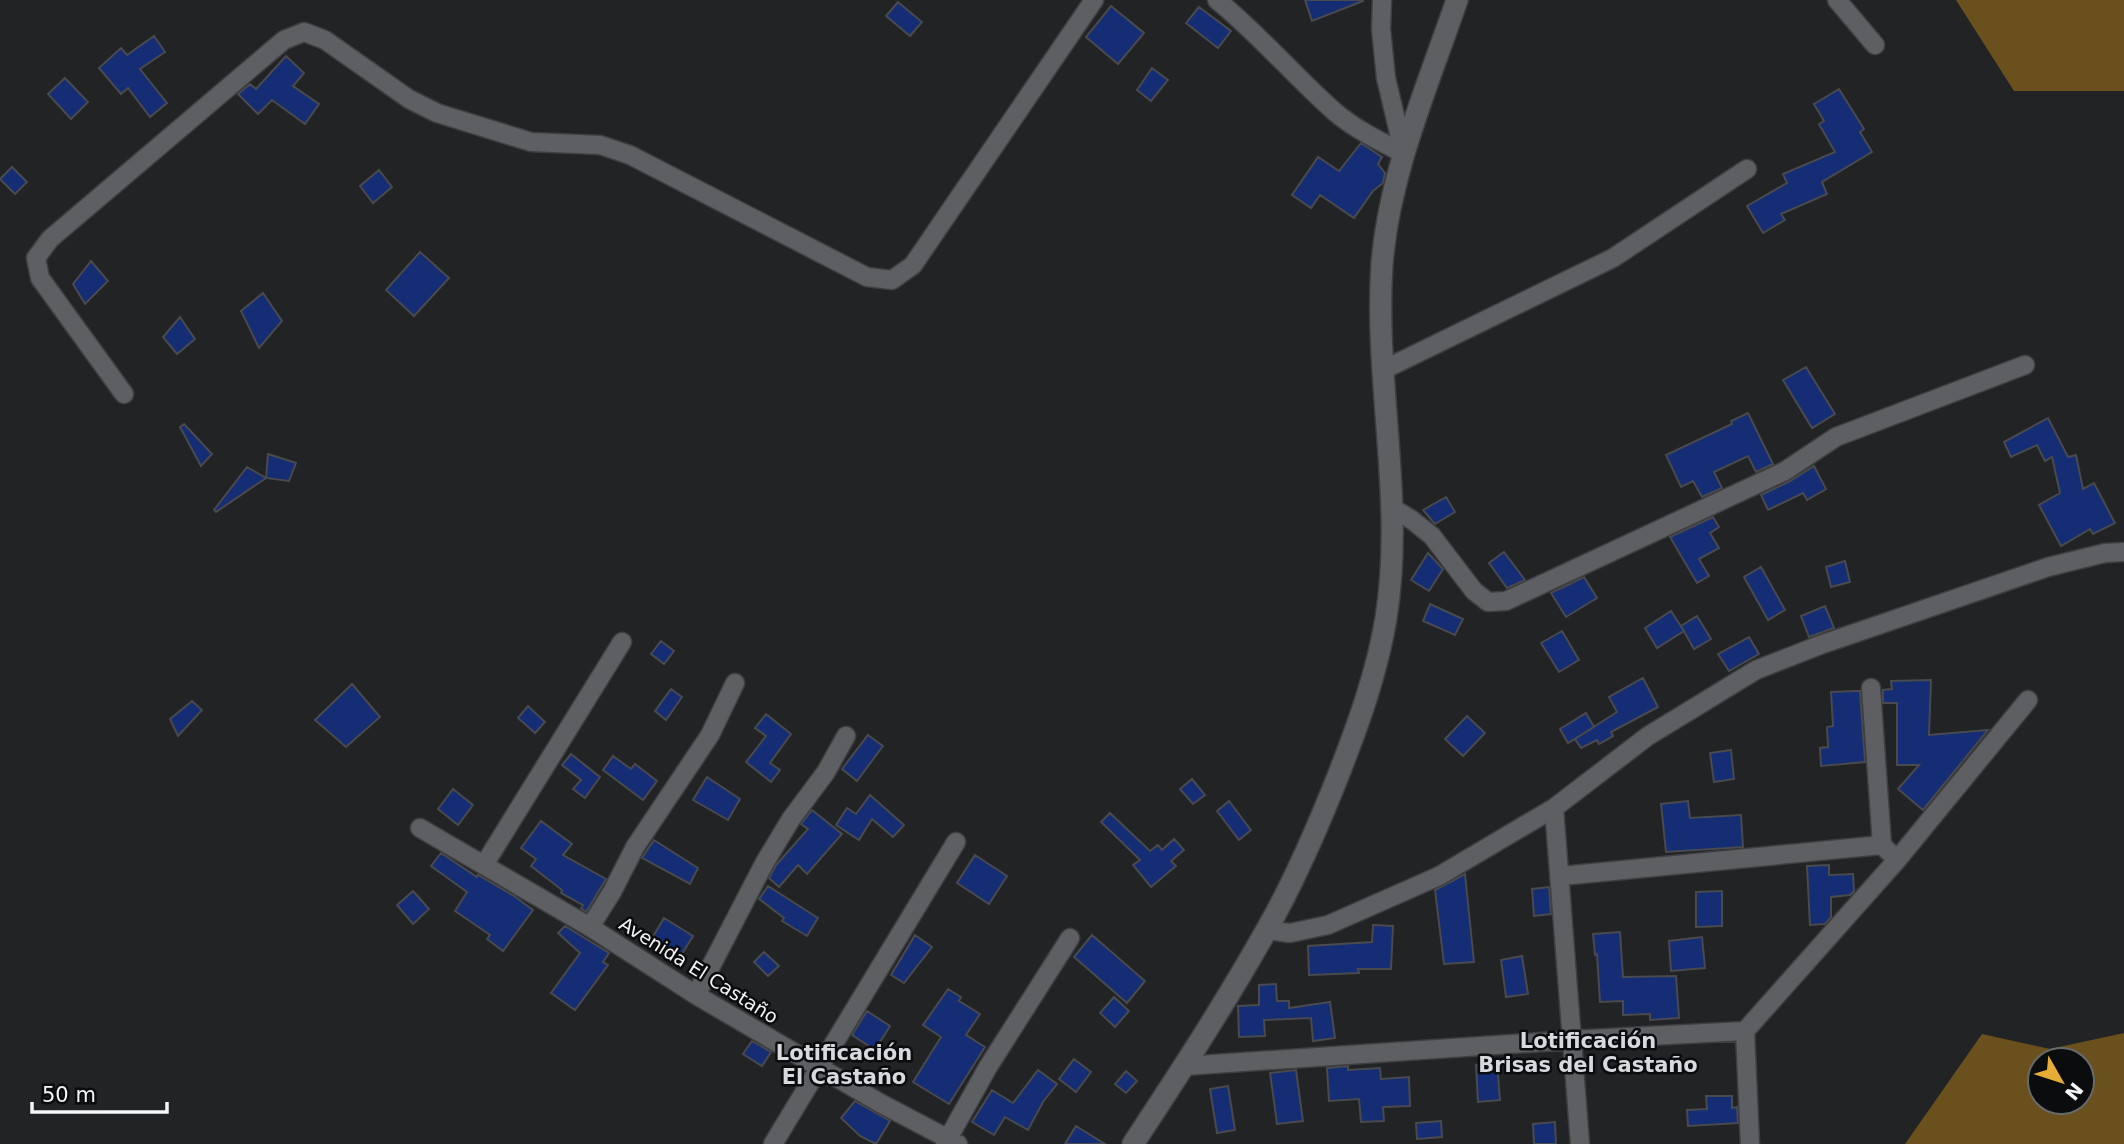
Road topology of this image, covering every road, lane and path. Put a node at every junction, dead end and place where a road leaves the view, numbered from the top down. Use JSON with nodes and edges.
{"nodes":[{"id":1,"x":1094,"y":0,"type":"edge"},
{"id":2,"x":1217,"y":0,"type":"edge"},
{"id":3,"x":1382,"y":0,"type":"edge"},
{"id":4,"x":1457,"y":0,"type":"edge"},
{"id":5,"x":1837,"y":0,"type":"edge"},
{"id":6,"x":1875,"y":45,"type":"dead end"},
{"id":7,"x":1404,"y":154,"type":"junction"},
{"id":8,"x":1747,"y":169,"type":"dead end"},
{"id":9,"x":2025,"y":365,"type":"dead end"},
{"id":10,"x":1385,"y":369,"type":"junction"},
{"id":11,"x":124,"y":394,"type":"dead end"},
{"id":12,"x":1391,"y":507,"type":"junction"},
{"id":13,"x":2124,"y":552,"type":"edge"},
{"id":14,"x":622,"y":642,"type":"dead end"},
{"id":15,"x":734,"y":683,"type":"dead end"},
{"id":16,"x":1871,"y":688,"type":"dead end"},
{"id":17,"x":2028,"y":700,"type":"dead end"},
{"id":18,"x":846,"y":736,"type":"dead end"},
{"id":19,"x":1554,"y":808,"type":"junction"},
{"id":20,"x":421,"y":828,"type":"dead end"},
{"id":21,"x":956,"y":842,"type":"dead end"},
{"id":22,"x":1882,"y":845,"type":"junction"},
{"id":23,"x":1897,"y":860,"type":"junction"},
{"id":24,"x":484,"y":865,"type":"junction"},
{"id":25,"x":1561,"y":876,"type":"junction"},
{"id":26,"x":590,"y":927,"type":"junction"},
{"id":27,"x":1266,"y":930,"type":"junction"},
{"id":28,"x":1070,"y":938,"type":"dead end"},
{"id":29,"x":696,"y":995,"type":"junction"},
{"id":30,"x":1745,"y":1031,"type":"junction"},
{"id":31,"x":1571,"y":1040,"type":"junction"},
{"id":32,"x":1184,"y":1066,"type":"junction"},
{"id":33,"x":820,"y":1068,"type":"junction"},
{"id":34,"x":950,"y":1142,"type":"edge"},
{"id":35,"x":773,"y":1144,"type":"edge"},
{"id":36,"x":1133,"y":1144,"type":"edge"},
{"id":37,"x":1580,"y":1144,"type":"edge"},
{"id":38,"x":1750,"y":1144,"type":"edge"}],
"edges":[{"from":1,"to":11,"type":"street"},
{"from":2,"to":7,"type":"street"},
{"from":3,"to":7,"type":"street"},
{"from":4,"to":7,"type":"street"},
{"from":5,"to":6,"type":"street"},
{"from":7,"to":10,"type":"street"},
{"from":8,"to":10,"type":"street"},
{"from":9,"to":12,"type":"street"},
{"from":10,"to":12,"type":"street"},
{"from":12,"to":27,"type":"street"},
{"from":13,"to":19,"type":"street"},
{"from":14,"to":24,"type":"street"},
{"from":15,"to":26,"type":"street"},
{"from":16,"to":22,"type":"street"},
{"from":17,"to":23,"type":"street"},
{"from":18,"to":29,"type":"street"},
{"from":19,"to":25,"type":"street"},
{"from":19,"to":27,"type":"street"},
{"from":20,"to":24,"type":"street","name":"Avenida El Castaño"},
{"from":21,"to":33,"type":"street"},
{"from":22,"to":23,"type":"street"},
{"from":22,"to":25,"type":"street"},
{"from":23,"to":30,"type":"street"},
{"from":24,"to":26,"type":"street","name":"Avenida El Castaño"},
{"from":25,"to":31,"type":"street"},
{"from":26,"to":29,"type":"street","name":"Avenida El Castaño"},
{"from":27,"to":32,"type":"street"},
{"from":28,"to":34,"type":"street"},
{"from":29,"to":33,"type":"street","name":"Avenida El Castaño"},
{"from":30,"to":31,"type":"street"},
{"from":30,"to":38,"type":"street"},
{"from":31,"to":32,"type":"street"},
{"from":31,"to":37,"type":"street"},
{"from":32,"to":36,"type":"street"},
{"from":33,"to":34,"type":"street","name":"Avenida El Castaño"},
{"from":33,"to":35,"type":"street"}]}
